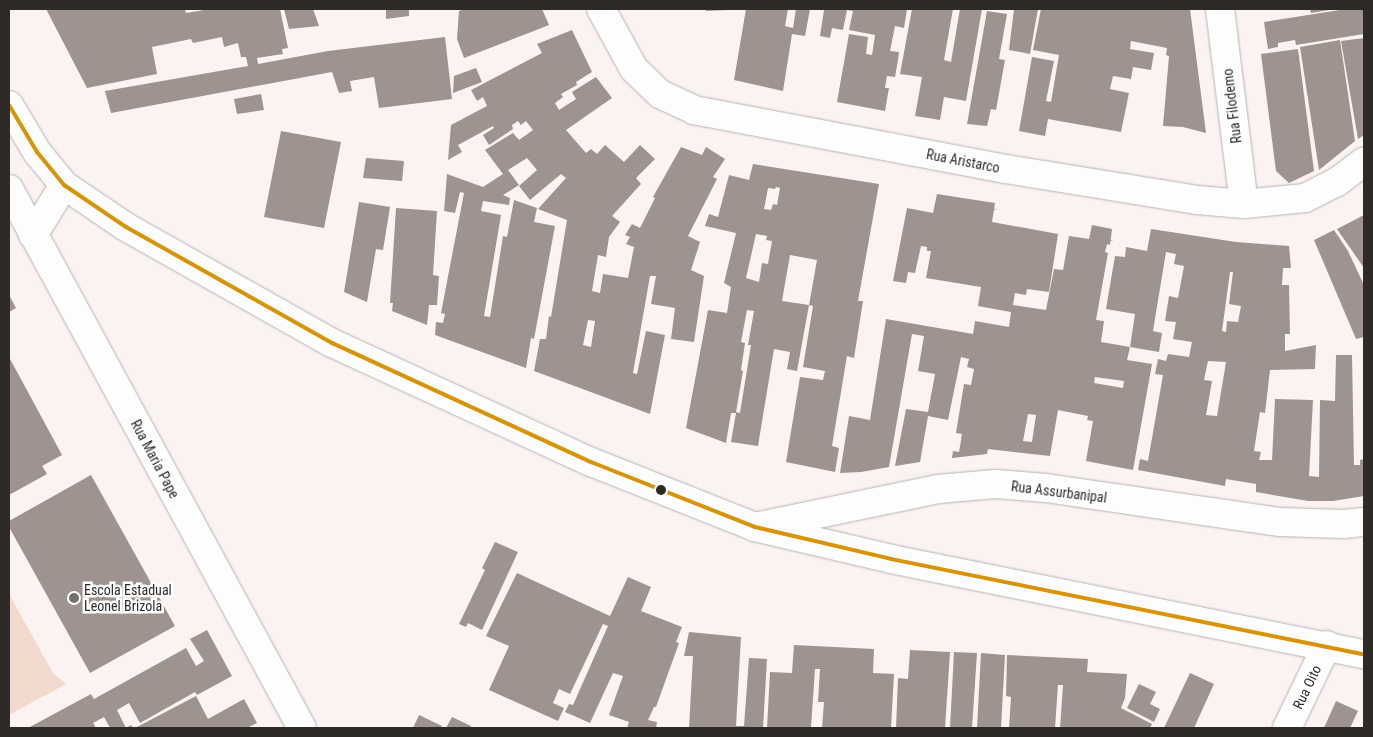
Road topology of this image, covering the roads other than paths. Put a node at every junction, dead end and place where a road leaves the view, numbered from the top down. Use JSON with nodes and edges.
{"nodes":[{"id":1,"x":601,"y":9,"type":"edge"},
{"id":2,"x":1220,"y":9,"type":"edge"},
{"id":3,"x":9,"y":105,"type":"edge"},
{"id":4,"x":1364,"y":162,"type":"edge"},
{"id":5,"x":64,"y":185,"type":"junction"},
{"id":6,"x":9,"y":189,"type":"edge"},
{"id":7,"x":1244,"y":204,"type":"junction"},
{"id":8,"x":33,"y":235,"type":"junction"},
{"id":9,"x":1364,"y":522,"type":"edge"},
{"id":10,"x":755,"y":527,"type":"junction"},
{"id":11,"x":1327,"y":645,"type":"junction"},
{"id":12,"x":1364,"y":654,"type":"edge"},
{"id":13,"x":302,"y":728,"type":"edge"},
{"id":14,"x":1287,"y":728,"type":"edge"}],
"edges":[{"from":1,"to":7,"type":"street","name":"Rua Aristarco"},
{"from":2,"to":7,"type":"street","name":"Rua Filodemo"},
{"from":3,"to":5,"type":"street"},
{"from":4,"to":7,"type":"street","name":"Rua Aristarco"},
{"from":5,"to":8,"type":"street"},
{"from":5,"to":10,"type":"street"},
{"from":6,"to":8,"type":"street","name":"Rua Maria Pape"},
{"from":8,"to":13,"type":"street","name":"Rua Maria Pape"},
{"from":9,"to":10,"type":"street","name":"Rua Assurbanipal"},
{"from":10,"to":11,"type":"street"},
{"from":11,"to":12,"type":"street"},
{"from":11,"to":14,"type":"street","name":"Rua Oito"}]}
